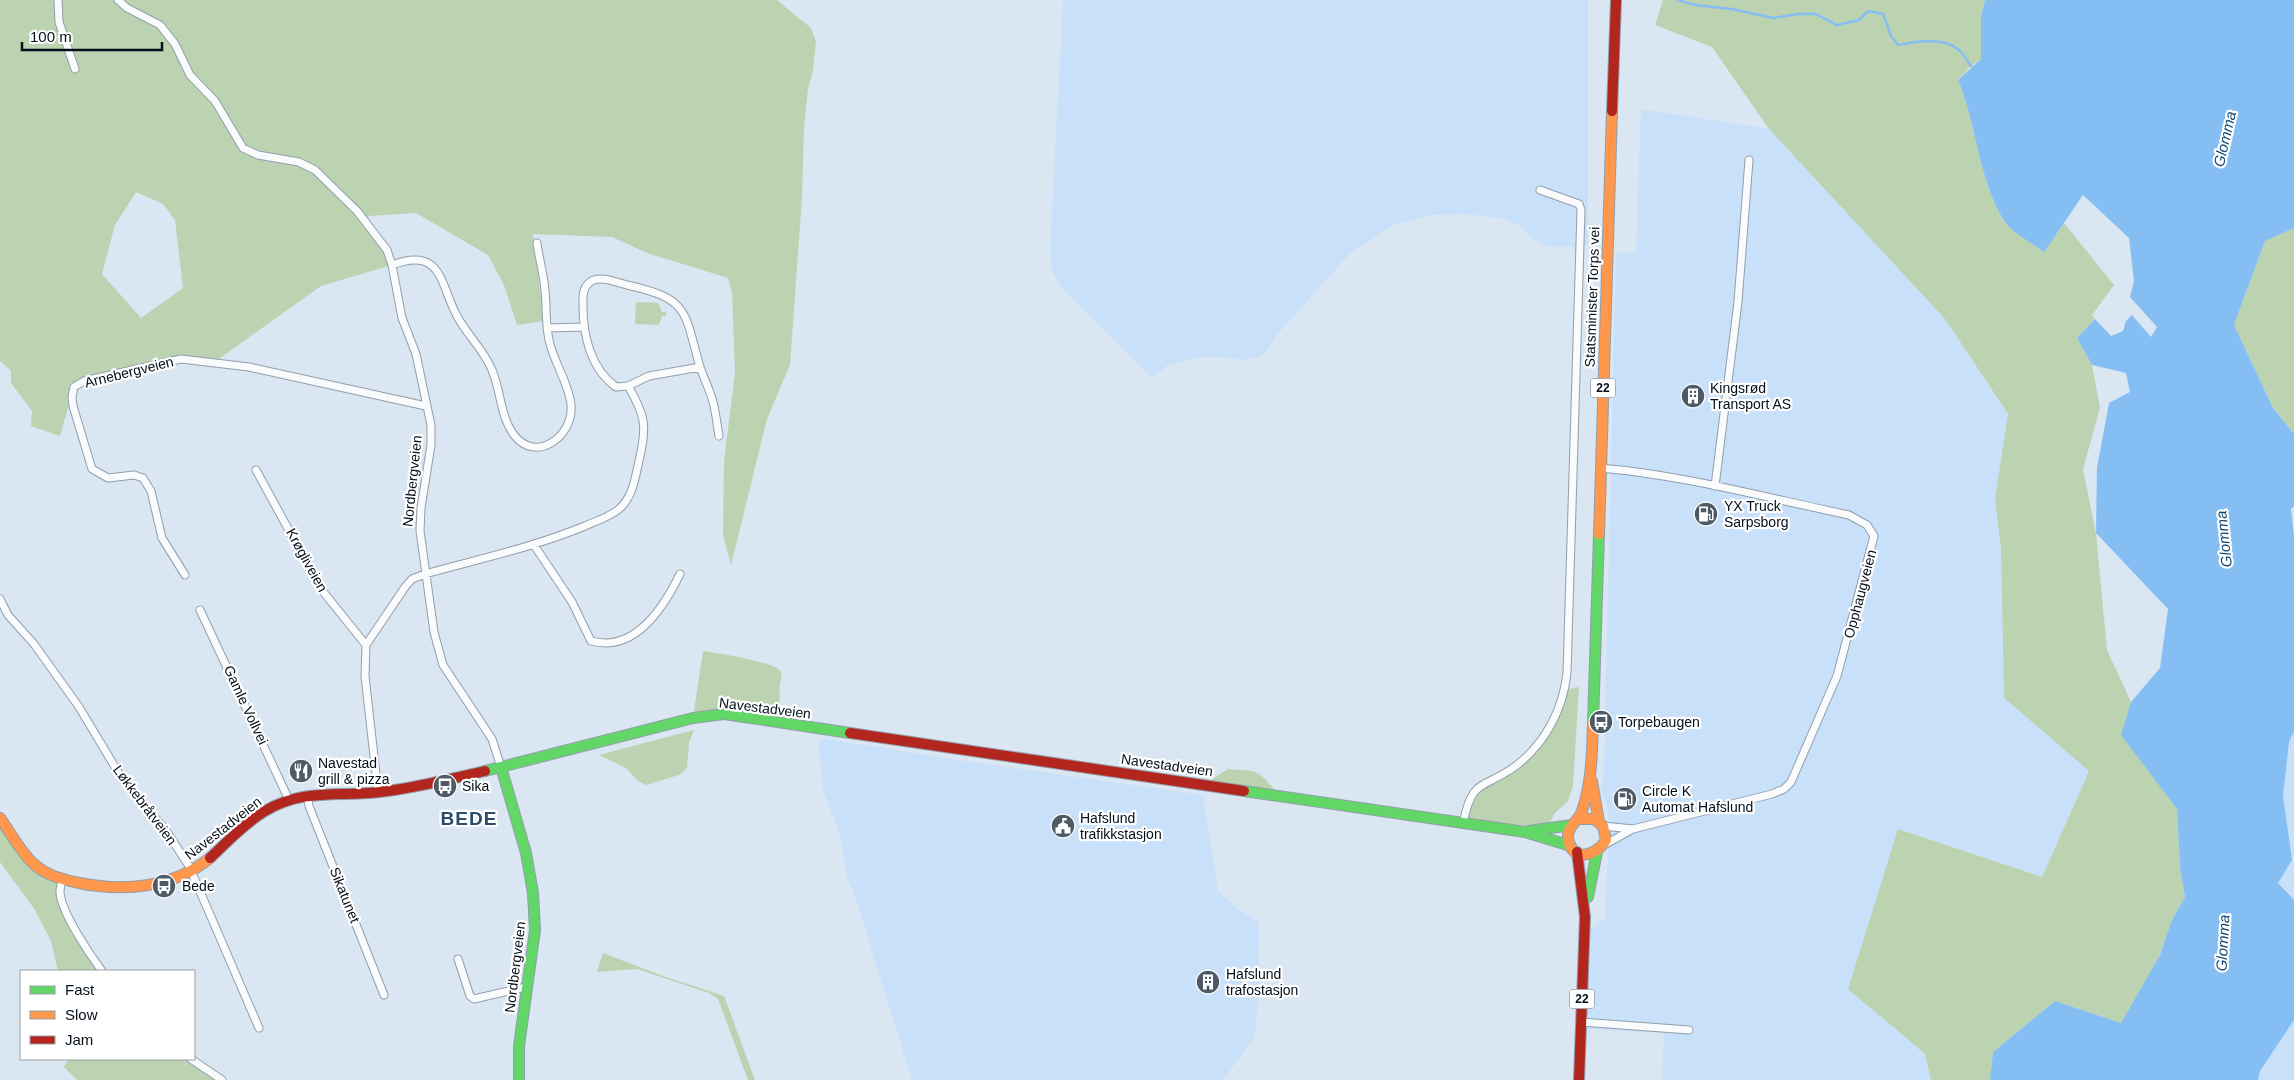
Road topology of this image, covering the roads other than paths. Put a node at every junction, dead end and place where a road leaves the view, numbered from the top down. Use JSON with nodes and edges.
{"nodes":[{"id":1,"x":58,"y":0,"type":"edge"},
{"id":2,"x":118,"y":0,"type":"edge"},
{"id":3,"x":1616,"y":0,"type":"edge"},
{"id":4,"x":74,"y":69,"type":"dead end"},
{"id":5,"x":1749,"y":160,"type":"dead end"},
{"id":6,"x":1540,"y":190,"type":"dead end"},
{"id":7,"x":537,"y":242,"type":"dead end"},
{"id":8,"x":392,"y":264,"type":"junction"},
{"id":9,"x":583,"y":327,"type":"junction"},
{"id":10,"x":547,"y":328,"type":"junction"},
{"id":11,"x":700,"y":367,"type":"junction"},
{"id":12,"x":628,"y":386,"type":"junction"},
{"id":13,"x":426,"y":406,"type":"junction"},
{"id":14,"x":719,"y":436,"type":"dead end"},
{"id":15,"x":1600,"y":468,"type":"junction"},
{"id":16,"x":256,"y":470,"type":"dead end"},
{"id":17,"x":1715,"y":486,"type":"junction"},
{"id":18,"x":534,"y":545,"type":"junction"},
{"id":19,"x":425,"y":574,"type":"junction"},
{"id":20,"x":680,"y":574,"type":"dead end"},
{"id":21,"x":185,"y":575,"type":"dead end"},
{"id":22,"x":0,"y":599,"type":"edge"},
{"id":23,"x":200,"y":610,"type":"dead end"},
{"id":24,"x":366,"y":645,"type":"junction"},
{"id":25,"x":501,"y":767,"type":"junction"},
{"id":26,"x":1590,"y":775,"type":"junction"},
{"id":27,"x":378,"y":792,"type":"junction"},
{"id":28,"x":307,"y":795,"type":"junction"},
{"id":29,"x":288,"y":800,"type":"junction"},
{"id":30,"x":0,"y":818,"type":"edge"},
{"id":31,"x":1575,"y":822,"type":"junction"},
{"id":32,"x":1463,"y":824,"type":"junction"},
{"id":33,"x":1601,"y":824,"type":"junction"},
{"id":34,"x":1633,"y":829,"type":"junction"},
{"id":35,"x":1526,"y":832,"type":"junction"},
{"id":36,"x":1574,"y":849,"type":"junction"},
{"id":37,"x":1600,"y":849,"type":"junction"},
{"id":38,"x":191,"y":871,"type":"junction"},
{"id":39,"x":62,"y":880,"type":"junction"},
{"id":40,"x":1585,"y":917,"type":"junction"},
{"id":41,"x":458,"y":959,"type":"dead end"},
{"id":42,"x":101,"y":970,"type":"edge"},
{"id":43,"x":526,"y":987,"type":"junction"},
{"id":44,"x":384,"y":995,"type":"dead end"},
{"id":45,"x":1582,"y":1022,"type":"junction"},
{"id":46,"x":259,"y":1028,"type":"dead end"},
{"id":47,"x":1689,"y":1030,"type":"dead end"},
{"id":48,"x":193,"y":1060,"type":"edge"},
{"id":49,"x":222,"y":1080,"type":"edge"},
{"id":50,"x":519,"y":1080,"type":"edge"},
{"id":51,"x":1579,"y":1080,"type":"edge"}],
"edges":[{"from":1,"to":4,"type":"street"},
{"from":2,"to":8,"type":"street","name":"Nordbergveien"},
{"from":3,"to":15,"type":"main road","name":"Statsminister Torps vei","number":"22"},
{"from":5,"to":17,"type":"street"},
{"from":6,"to":32,"type":"street"},
{"from":7,"to":10,"type":"street"},
{"from":8,"to":10,"type":"street"},
{"from":8,"to":13,"type":"street","name":"Nordbergveien"},
{"from":9,"to":10,"type":"street"},
{"from":9,"to":11,"type":"street"},
{"from":9,"to":12,"type":"street"},
{"from":11,"to":12,"type":"street"},
{"from":11,"to":14,"type":"street"},
{"from":12,"to":18,"type":"street"},
{"from":13,"to":19,"type":"street","name":"Nordbergveien"},
{"from":13,"to":21,"type":"street","name":"Arnebergveien"},
{"from":15,"to":17,"type":"street","name":"Opphaugveien"},
{"from":15,"to":26,"type":"main road","name":"Statsminister Torps vei","number":"22"},
{"from":16,"to":24,"type":"street","name":"Krøgliveien"},
{"from":17,"to":34,"type":"street","name":"Opphaugveien"},
{"from":18,"to":19,"type":"street"},
{"from":18,"to":20,"type":"street"},
{"from":19,"to":24,"type":"street"},
{"from":19,"to":25,"type":"street","name":"Nordbergveien"},
{"from":22,"to":38,"type":"street","name":"Løkkebråtveien"},
{"from":23,"to":29,"type":"street","name":"Gamle Vollvei"},
{"from":24,"to":27,"type":"street"},
{"from":25,"to":27,"type":"main road","name":"Navestadveien"},
{"from":25,"to":32,"type":"main road","name":"Navestadveien"},
{"from":25,"to":43,"type":"main road","name":"Nordbergveien"},
{"from":26,"to":31,"type":"main road","name":"Statsminister Torps vei","number":"22"},
{"from":26,"to":33,"type":"main road","name":"Statsminister Torps vei","number":"22"},
{"from":27,"to":28,"type":"main road","name":"Navestadveien"},
{"from":28,"to":29,"type":"main road","name":"Navestadveien"},
{"from":28,"to":44,"type":"street","name":"Sikatunet"},
{"from":29,"to":38,"type":"main road","name":"Navestadveien"},
{"from":30,"to":39,"type":"main road","name":"Navestadveien"},
{"from":31,"to":33,"type":"main road"},
{"from":31,"to":35,"type":"main road","name":"Navestadveien"},
{"from":31,"to":36,"type":"main road","number":"22"},
{"from":32,"to":35,"type":"main road","name":"Navestadveien"},
{"from":33,"to":34,"type":"street"},
{"from":33,"to":37,"type":"main road","number":"22"},
{"from":34,"to":37,"type":"street"},
{"from":35,"to":36,"type":"main road","name":"Navestadveien"},
{"from":36,"to":37,"type":"main road"},
{"from":36,"to":40,"type":"main road","number":"22"},
{"from":37,"to":40,"type":"main road","number":"22"},
{"from":38,"to":39,"type":"main road","name":"Navestadveien"},
{"from":38,"to":46,"type":"street","name":"Løkkebråtveien"},
{"from":39,"to":42,"type":"street"},
{"from":40,"to":45,"type":"main road","number":"22"},
{"from":41,"to":43,"type":"street"},
{"from":43,"to":50,"type":"main road","name":"Nordbergveien"},
{"from":45,"to":47,"type":"street"},
{"from":45,"to":51,"type":"main road","number":"22"},
{"from":48,"to":49,"type":"street"}]}
